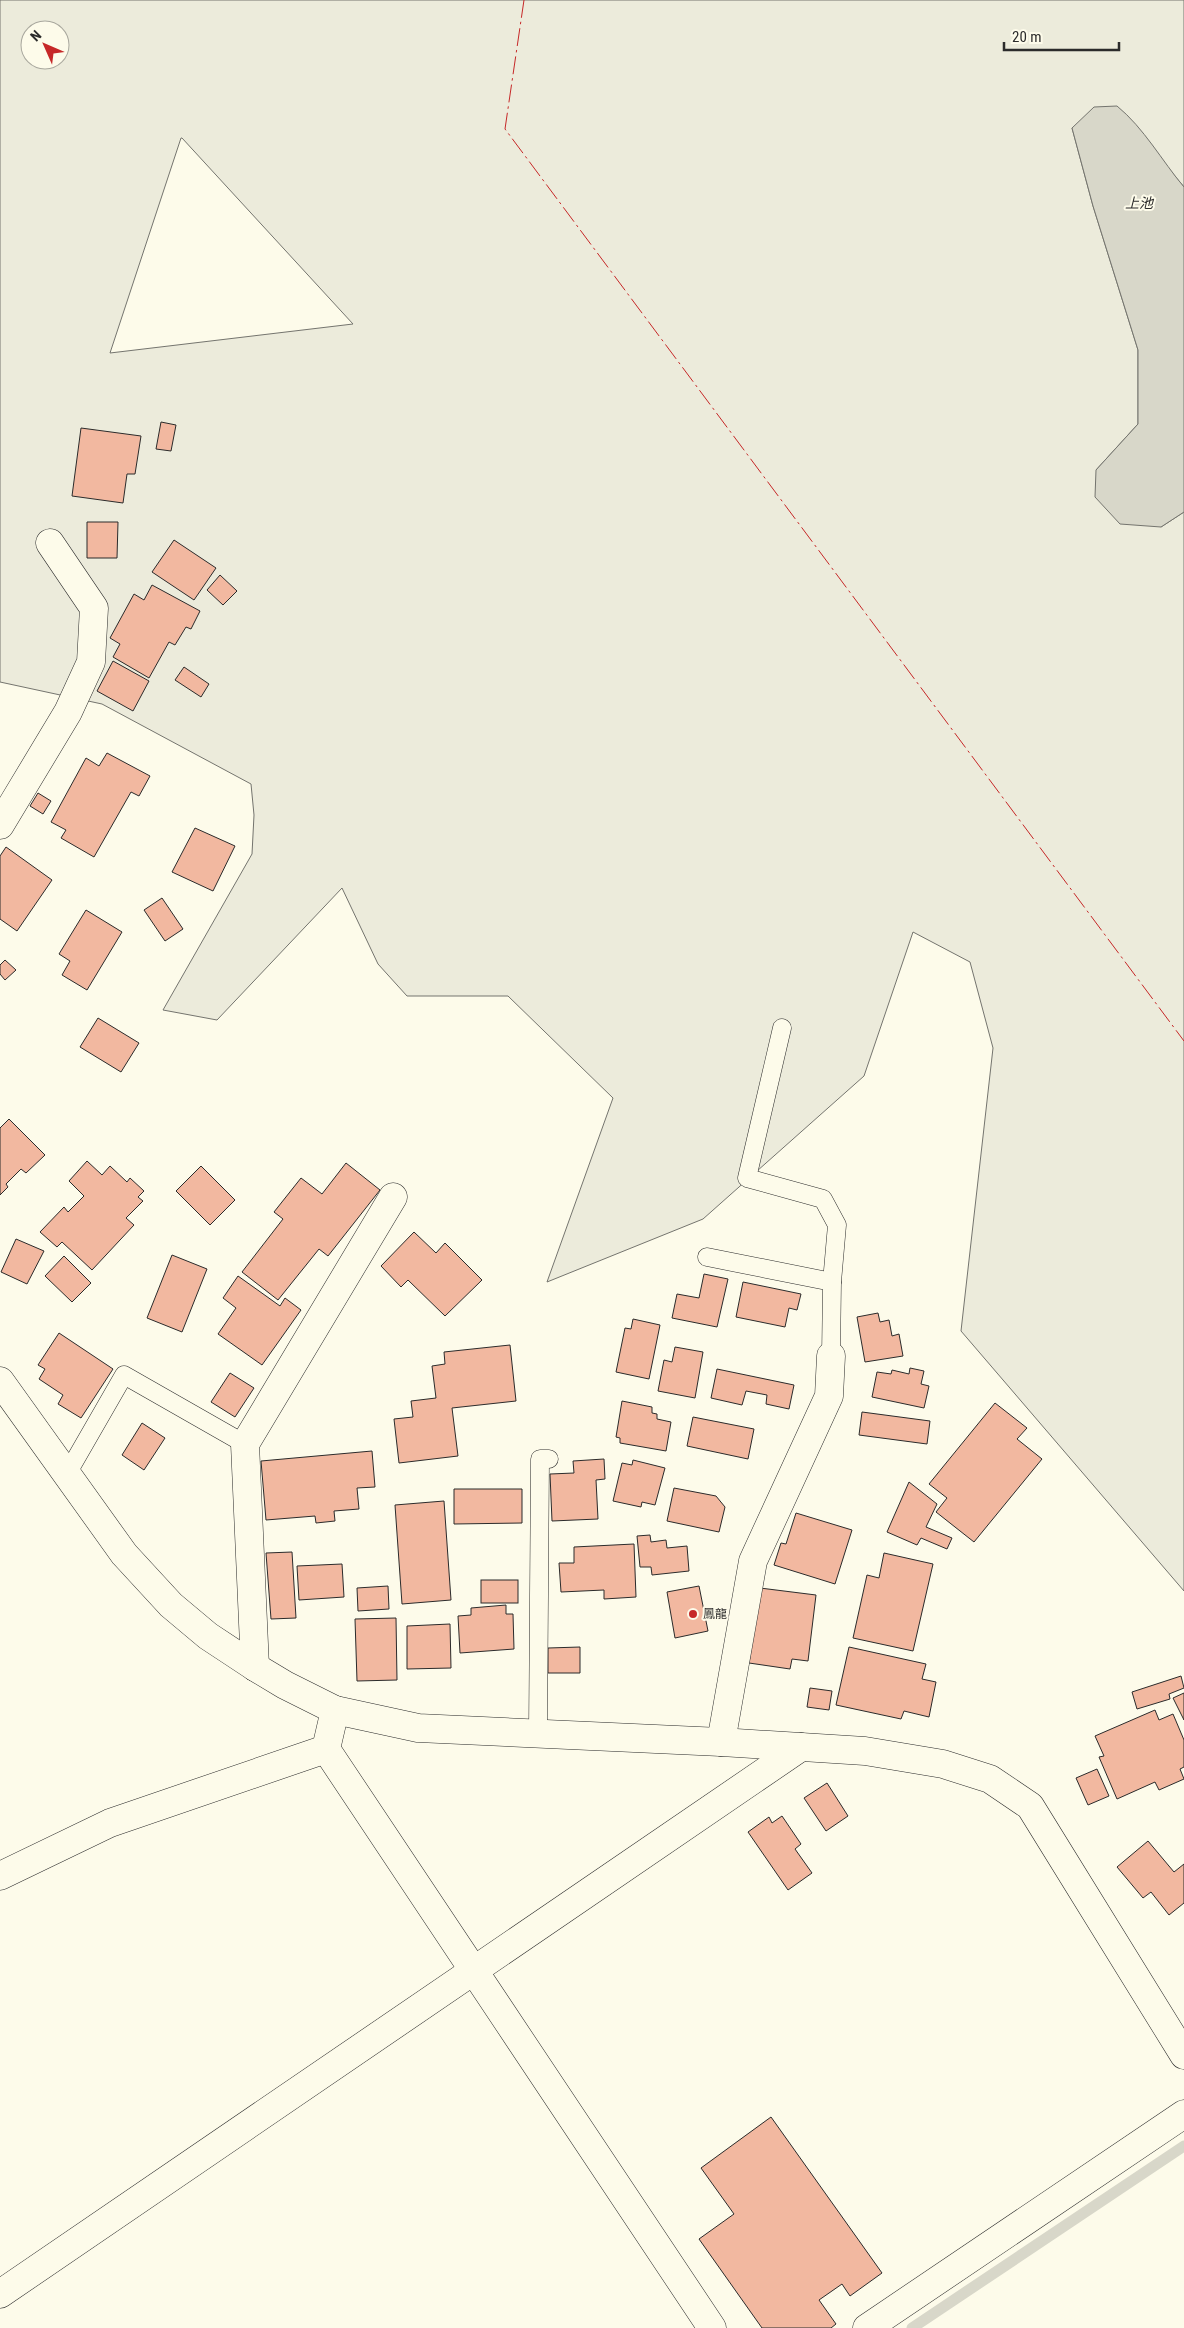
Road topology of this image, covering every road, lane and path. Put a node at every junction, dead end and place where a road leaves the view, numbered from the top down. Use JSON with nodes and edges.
{"nodes":[{"id":1,"x":50,"y":542,"type":"dead end"},
{"id":2,"x":0,"y":825,"type":"edge"},
{"id":3,"x":782,"y":1028,"type":"dead end"},
{"id":4,"x":392,"y":1197,"type":"dead end"},
{"id":5,"x":707,"y":1257,"type":"dead end"},
{"id":6,"x":832,"y":1282,"type":"junction"},
{"id":7,"x":831,"y":1356,"type":"joint"},
{"id":8,"x":0,"y":1381,"type":"edge"},
{"id":9,"x":245,"y":1444,"type":"junction"},
{"id":10,"x":549,"y":1459,"type":"dead end"},
{"id":11,"x":67,"y":1474,"type":"junction"},
{"id":12,"x":255,"y":1667,"type":"junction"},
{"id":13,"x":335,"y":1710,"type":"junction"},
{"id":14,"x":538,"y":1733,"type":"junction"},
{"id":15,"x":721,"y":1742,"type":"junction"},
{"id":16,"x":801,"y":1747,"type":"junction"},
{"id":17,"x":326,"y":1749,"type":"junction"},
{"id":18,"x":0,"y":1876,"type":"edge"},
{"id":19,"x":474,"y":1970,"type":"junction"},
{"id":20,"x":1184,"y":2055,"type":"edge"},
{"id":21,"x":1184,"y":2114,"type":"edge"},
{"id":22,"x":0,"y":2294,"type":"edge"},
{"id":23,"x":712,"y":2328,"type":"edge"},
{"id":24,"x":867,"y":2328,"type":"edge"}],
"edges":[{"from":1,"to":2,"type":"street"},
{"from":3,"to":6,"type":"lane"},
{"from":4,"to":9,"type":"street"},
{"from":5,"to":6,"type":"lane"},
{"from":6,"to":7,"type":"lane"},
{"from":7,"to":15,"type":"street"},
{"from":8,"to":11,"type":"street"},
{"from":9,"to":11,"type":"lane"},
{"from":9,"to":12,"type":"street"},
{"from":10,"to":14,"type":"lane"},
{"from":11,"to":12,"type":"street"},
{"from":12,"to":13,"type":"street"},
{"from":13,"to":14,"type":"street"},
{"from":13,"to":17,"type":"street"},
{"from":14,"to":15,"type":"street"},
{"from":15,"to":16,"type":"street"},
{"from":16,"to":19,"type":"street"},
{"from":16,"to":20,"type":"street"},
{"from":17,"to":18,"type":"street"},
{"from":17,"to":19,"type":"street"},
{"from":19,"to":22,"type":"street"},
{"from":19,"to":23,"type":"street"},
{"from":21,"to":24,"type":"street"}]}
